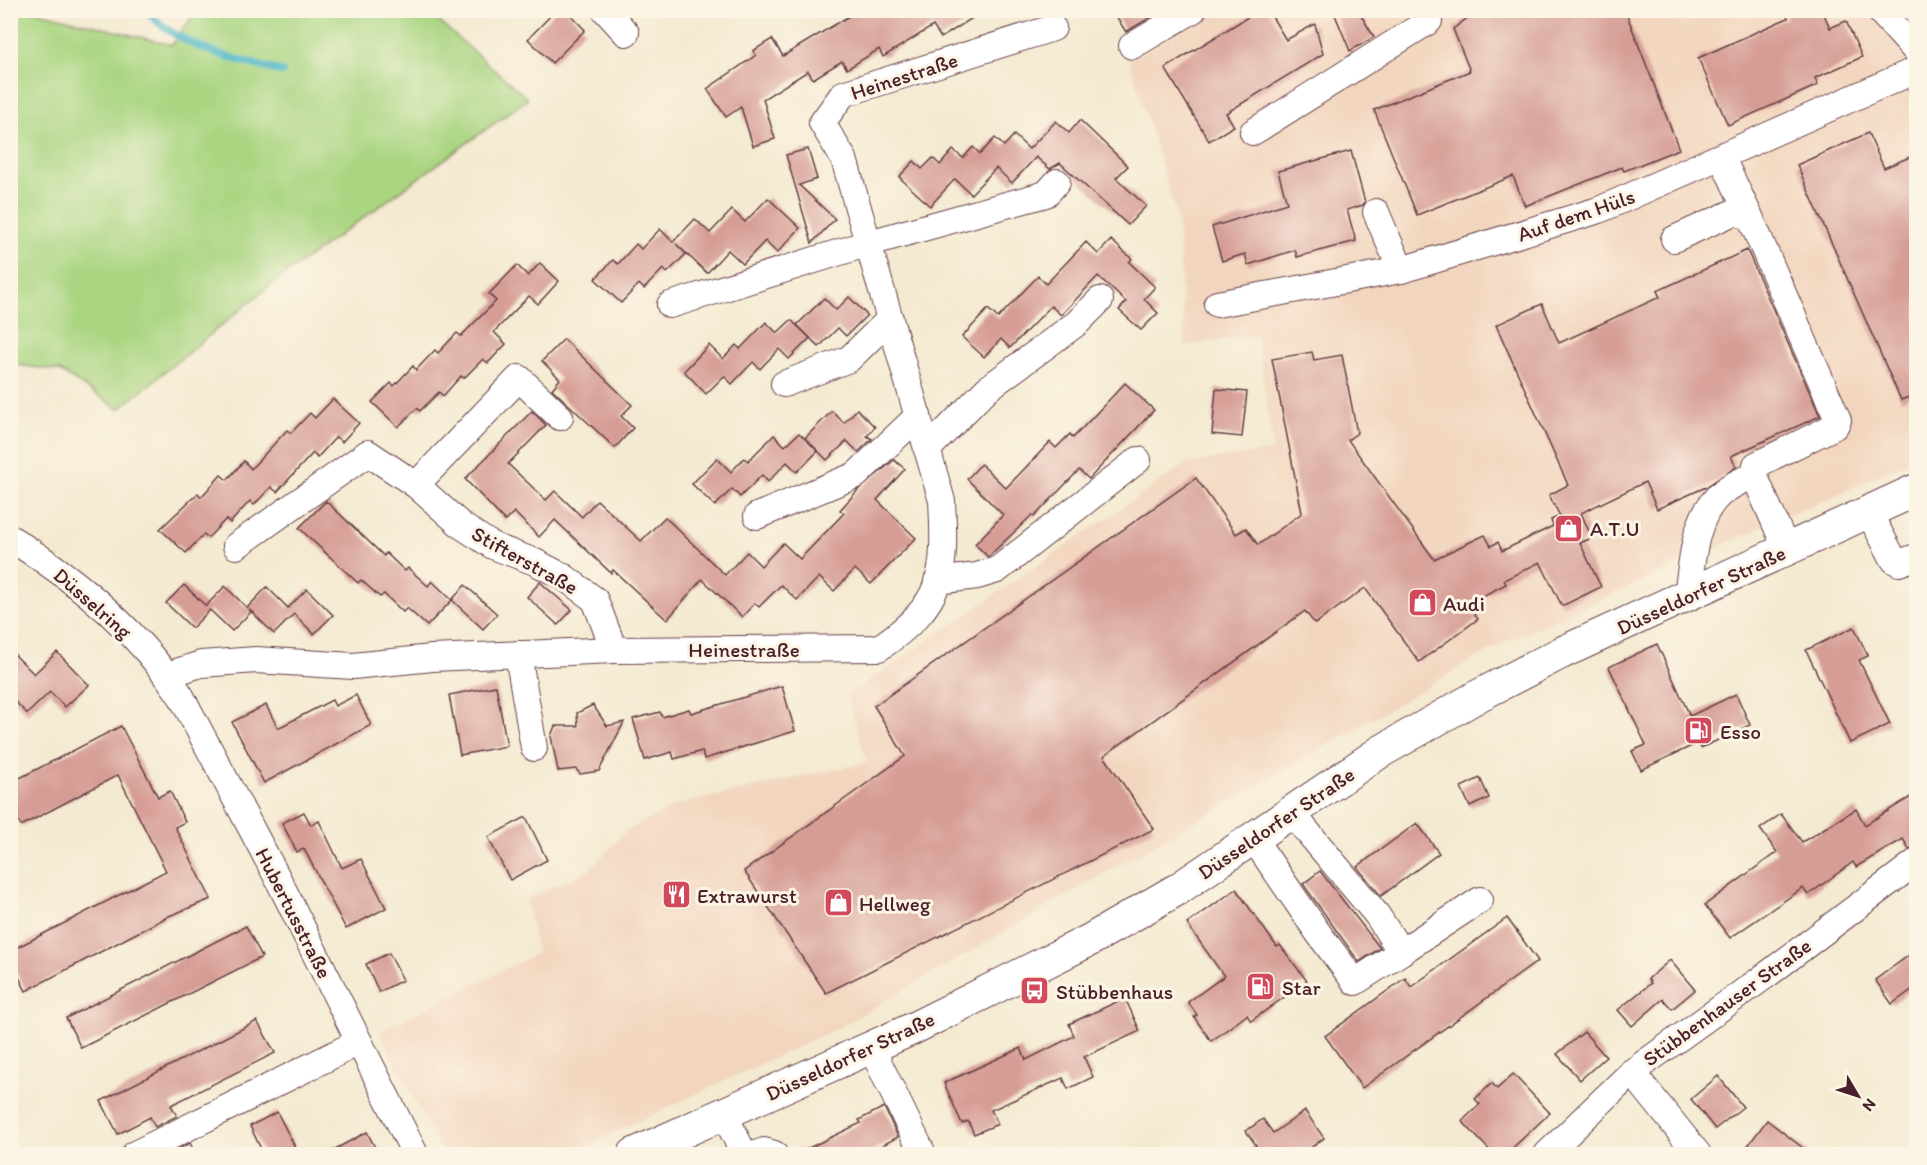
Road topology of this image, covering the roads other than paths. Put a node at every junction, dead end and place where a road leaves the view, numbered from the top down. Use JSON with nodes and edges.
{"nodes":[{"id":1,"x":605,"y":10,"type":"edge"},
{"id":2,"x":1193,"y":10,"type":"edge"},
{"id":3,"x":1426,"y":10,"type":"edge"},
{"id":4,"x":1879,"y":10,"type":"edge"},
{"id":5,"x":1053,"y":28,"type":"dead end"},
{"id":6,"x":626,"y":33,"type":"dead end"},
{"id":7,"x":1132,"y":46,"type":"dead end"},
{"id":8,"x":1917,"y":51,"type":"edge"},
{"id":9,"x":1917,"y":70,"type":"edge"},
{"id":10,"x":1253,"y":132,"type":"dead end"},
{"id":11,"x":1722,"y":158,"type":"junction"},
{"id":12,"x":1057,"y":182,"type":"dead end"},
{"id":13,"x":1376,"y":212,"type":"dead end"},
{"id":14,"x":1750,"y":217,"type":"junction"},
{"id":15,"x":1674,"y":239,"type":"dead end"},
{"id":16,"x":868,"y":243,"type":"junction"},
{"id":17,"x":1401,"y":270,"type":"junction"},
{"id":18,"x":1100,"y":300,"type":"dead end"},
{"id":19,"x":1217,"y":304,"type":"dead end"},
{"id":20,"x":670,"y":305,"type":"dead end"},
{"id":21,"x":890,"y":319,"type":"junction"},
{"id":22,"x":784,"y":384,"type":"dead end"},
{"id":23,"x":918,"y":416,"type":"junction"},
{"id":24,"x":560,"y":417,"type":"dead end"},
{"id":25,"x":927,"y":450,"type":"junction"},
{"id":26,"x":1138,"y":460,"type":"dead end"},
{"id":27,"x":1754,"y":475,"type":"junction"},
{"id":28,"x":416,"y":485,"type":"junction"},
{"id":29,"x":1917,"y":490,"type":"edge"},
{"id":30,"x":1869,"y":513,"type":"junction"},
{"id":31,"x":757,"y":516,"type":"dead end"},
{"id":32,"x":15,"y":546,"type":"edge"},
{"id":33,"x":236,"y":546,"type":"dead end"},
{"id":34,"x":1787,"y":550,"type":"junction"},
{"id":35,"x":1917,"y":557,"type":"edge"},
{"id":36,"x":937,"y":581,"type":"junction"},
{"id":37,"x":1687,"y":596,"type":"junction"},
{"id":38,"x":614,"y":650,"type":"junction"},
{"id":39,"x":518,"y":654,"type":"junction"},
{"id":40,"x":167,"y":675,"type":"junction"},
{"id":41,"x":534,"y":748,"type":"dead end"},
{"id":42,"x":1291,"y":812,"type":"junction"},
{"id":43,"x":1253,"y":838,"type":"junction"},
{"id":44,"x":1917,"y":862,"type":"edge"},
{"id":45,"x":1480,"y":900,"type":"dead end"},
{"id":46,"x":1401,"y":952,"type":"junction"},
{"id":47,"x":358,"y":1042,"type":"junction"},
{"id":48,"x":871,"y":1047,"type":"junction"},
{"id":49,"x":1632,"y":1071,"type":"junction"},
{"id":50,"x":724,"y":1114,"type":"junction"},
{"id":51,"x":759,"y":1154,"type":"edge"},
{"id":52,"x":135,"y":1155,"type":"edge"},
{"id":53,"x":415,"y":1155,"type":"edge"},
{"id":54,"x":634,"y":1155,"type":"edge"},
{"id":55,"x":923,"y":1155,"type":"edge"},
{"id":56,"x":1547,"y":1155,"type":"edge"},
{"id":57,"x":1698,"y":1155,"type":"edge"}],
"edges":[{"from":1,"to":6,"type":"street"},
{"from":2,"to":7,"type":"street"},
{"from":3,"to":10,"type":"street"},
{"from":4,"to":8,"type":"street"},
{"from":5,"to":16,"type":"street","name":"Heinestraße"},
{"from":9,"to":11,"type":"street","name":"Auf dem Hüls"},
{"from":11,"to":14,"type":"street"},
{"from":11,"to":17,"type":"street","name":"Auf dem Hüls"},
{"from":12,"to":16,"type":"street"},
{"from":13,"to":17,"type":"street"},
{"from":14,"to":15,"type":"street"},
{"from":14,"to":27,"type":"street"},
{"from":16,"to":20,"type":"street"},
{"from":16,"to":21,"type":"street","name":"Heinestraße"},
{"from":17,"to":19,"type":"street","name":"Auf dem Hüls"},
{"from":18,"to":25,"type":"street"},
{"from":21,"to":22,"type":"street"},
{"from":21,"to":23,"type":"street","name":"Heinestraße"},
{"from":23,"to":25,"type":"street","name":"Heinestraße"},
{"from":23,"to":31,"type":"street"},
{"from":24,"to":28,"type":"street"},
{"from":25,"to":36,"type":"street","name":"Heinestraße"},
{"from":26,"to":36,"type":"street"},
{"from":27,"to":34,"type":"street"},
{"from":27,"to":37,"type":"street"},
{"from":28,"to":33,"type":"street","name":"Stifterstraße"},
{"from":28,"to":38,"type":"street","name":"Stifterstraße"},
{"from":29,"to":30,"type":"main road","name":"Düsseldorfer Straße"},
{"from":30,"to":34,"type":"main road","name":"Düsseldorfer Straße"},
{"from":30,"to":35,"type":"street"},
{"from":32,"to":40,"type":"street","name":"Düsselring"},
{"from":34,"to":37,"type":"main road","name":"Düsseldorfer Straße"},
{"from":36,"to":38,"type":"street","name":"Heinestraße"},
{"from":37,"to":42,"type":"main road","name":"Düsseldorfer Straße"},
{"from":38,"to":39,"type":"street","name":"Heinestraße"},
{"from":39,"to":40,"type":"street","name":"Heinestraße"},
{"from":39,"to":41,"type":"street"},
{"from":40,"to":47,"type":"street","name":"Hubertusstraße"},
{"from":42,"to":43,"type":"main road","name":"Düsseldorfer Straße"},
{"from":42,"to":46,"type":"street"},
{"from":43,"to":46,"type":"street"},
{"from":43,"to":48,"type":"main road","name":"Düsseldorfer Straße"},
{"from":44,"to":49,"type":"street","name":"Stübbenhauser Straße"},
{"from":45,"to":46,"type":"street"},
{"from":47,"to":52,"type":"street"},
{"from":47,"to":53,"type":"street","name":"Hubertusstraße"},
{"from":48,"to":50,"type":"main road","name":"Düsseldorfer Straße"},
{"from":48,"to":55,"type":"street"},
{"from":49,"to":56,"type":"street","name":"Stübbenhauser Straße"},
{"from":49,"to":57,"type":"street"},
{"from":50,"to":51,"type":"street"},
{"from":50,"to":54,"type":"main road","name":"Düsseldorfer Straße"}]}
